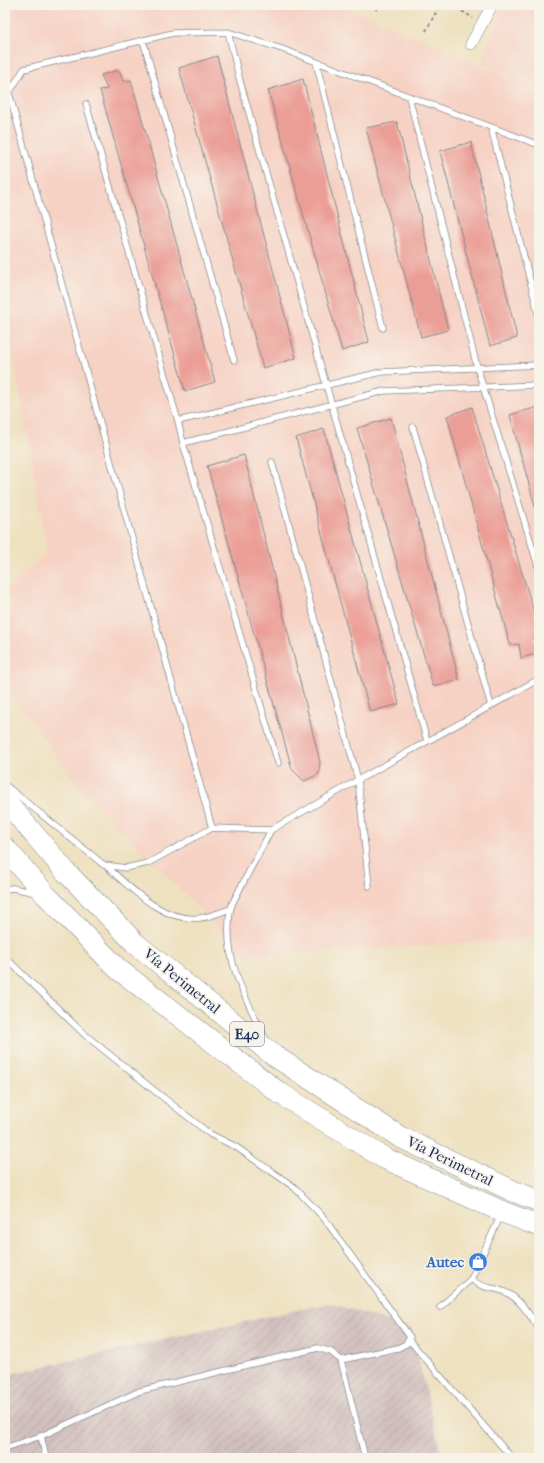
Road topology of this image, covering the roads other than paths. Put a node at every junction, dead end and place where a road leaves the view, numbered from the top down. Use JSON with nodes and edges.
{"nodes":[{"id":1,"x":492,"y":5,"type":"edge"},
{"id":2,"x":228,"y":32,"type":"junction"},
{"id":3,"x":143,"y":40,"type":"junction"},
{"id":4,"x":471,"y":44,"type":"dead end"},
{"id":5,"x":316,"y":62,"type":"junction"},
{"id":6,"x":409,"y":96,"type":"junction"},
{"id":7,"x":86,"y":104,"type":"dead end"},
{"id":8,"x":491,"y":127,"type":"junction"},
{"id":9,"x":539,"y":145,"type":"edge"},
{"id":10,"x":539,"y":316,"type":"edge"},
{"id":11,"x":383,"y":328,"type":"dead end"},
{"id":12,"x":234,"y":360,"type":"dead end"},
{"id":13,"x":539,"y":364,"type":"edge"},
{"id":14,"x":478,"y":368,"type":"junction"},
{"id":15,"x":539,"y":384,"type":"edge"},
{"id":16,"x":327,"y":385,"type":"junction"},
{"id":17,"x":483,"y":387,"type":"junction"},
{"id":18,"x":332,"y":404,"type":"junction"},
{"id":19,"x":178,"y":421,"type":"junction"},
{"id":20,"x":412,"y":427,"type":"dead end"},
{"id":21,"x":183,"y":443,"type":"junction"},
{"id":22,"x":272,"y":462,"type":"dead end"},
{"id":23,"x":539,"y":569,"type":"edge"},
{"id":24,"x":539,"y":679,"type":"edge"},
{"id":25,"x":491,"y":706,"type":"junction"},
{"id":26,"x":427,"y":741,"type":"junction"},
{"id":27,"x":278,"y":763,"type":"dead end"},
{"id":28,"x":358,"y":780,"type":"junction"},
{"id":29,"x":5,"y":786,"type":"edge"},
{"id":30,"x":5,"y":800,"type":"edge"},
{"id":31,"x":212,"y":828,"type":"junction"},
{"id":32,"x":271,"y":830,"type":"junction"},
{"id":33,"x":5,"y":848,"type":"edge"},
{"id":34,"x":104,"y":864,"type":"junction"},
{"id":35,"x":369,"y":886,"type":"dead end"},
{"id":36,"x":5,"y":889,"type":"edge"},
{"id":37,"x":46,"y":895,"type":"junction"},
{"id":38,"x":230,"y":908,"type":"junction"},
{"id":39,"x":7,"y":959,"type":"dead end"},
{"id":40,"x":273,"y":1055,"type":"junction"},
{"id":41,"x":539,"y":1201,"type":"edge"},
{"id":42,"x":503,"y":1212,"type":"junction"},
{"id":43,"x":539,"y":1226,"type":"edge"},
{"id":44,"x":471,"y":1279,"type":"junction"},
{"id":45,"x":440,"y":1307,"type":"dead end"},
{"id":46,"x":539,"y":1328,"type":"edge"},
{"id":47,"x":409,"y":1340,"type":"junction"},
{"id":48,"x":341,"y":1360,"type":"junction"},
{"id":49,"x":41,"y":1436,"type":"junction"},
{"id":50,"x":5,"y":1448,"type":"edge"},
{"id":51,"x":46,"y":1458,"type":"edge"},
{"id":52,"x":365,"y":1458,"type":"edge"},
{"id":53,"x":512,"y":1458,"type":"edge"}],
"edges":[{"from":1,"to":4,"type":"street"},
{"from":2,"to":3,"type":"lane"},
{"from":2,"to":5,"type":"lane"},
{"from":2,"to":16,"type":"lane"},
{"from":3,"to":12,"type":"lane"},
{"from":3,"to":31,"type":"lane"},
{"from":5,"to":6,"type":"lane"},
{"from":5,"to":11,"type":"lane"},
{"from":6,"to":8,"type":"lane"},
{"from":6,"to":14,"type":"lane"},
{"from":7,"to":19,"type":"lane"},
{"from":8,"to":9,"type":"lane"},
{"from":8,"to":10,"type":"lane"},
{"from":13,"to":14,"type":"lane"},
{"from":14,"to":16,"type":"lane"},
{"from":14,"to":17,"type":"lane"},
{"from":15,"to":17,"type":"lane"},
{"from":16,"to":18,"type":"lane"},
{"from":16,"to":19,"type":"lane"},
{"from":17,"to":18,"type":"lane"},
{"from":17,"to":23,"type":"lane"},
{"from":18,"to":21,"type":"lane"},
{"from":18,"to":26,"type":"lane"},
{"from":19,"to":21,"type":"lane"},
{"from":20,"to":25,"type":"lane"},
{"from":21,"to":27,"type":"lane"},
{"from":22,"to":28,"type":"lane"},
{"from":24,"to":25,"type":"lane"},
{"from":25,"to":26,"type":"lane"},
{"from":26,"to":28,"type":"lane"},
{"from":28,"to":32,"type":"lane"},
{"from":28,"to":35,"type":"lane"},
{"from":29,"to":34,"type":"lane"},
{"from":30,"to":40,"type":"highway","name":"Vía Perimetral","number":"E40"},
{"from":31,"to":32,"type":"lane"},
{"from":31,"to":34,"type":"lane"},
{"from":32,"to":38,"type":"lane"},
{"from":33,"to":37,"type":"highway","name":"Vía Perimetral","number":"E40"},
{"from":34,"to":38,"type":"lane"},
{"from":36,"to":37,"type":"lane"},
{"from":37,"to":42,"type":"highway","name":"Vía Perimetral","number":"E40"},
{"from":38,"to":40,"type":"lane"},
{"from":39,"to":47,"type":"lane"},
{"from":40,"to":41,"type":"highway","name":"Vía Perimetral","number":"E40"},
{"from":42,"to":43,"type":"highway","name":"Vía Perimetral","number":"E40"},
{"from":42,"to":44,"type":"lane"},
{"from":44,"to":45,"type":"lane"},
{"from":44,"to":46,"type":"lane"},
{"from":47,"to":48,"type":"lane"},
{"from":47,"to":53,"type":"lane"},
{"from":48,"to":49,"type":"lane"},
{"from":48,"to":52,"type":"lane"},
{"from":49,"to":50,"type":"lane"},
{"from":49,"to":51,"type":"lane"}]}
